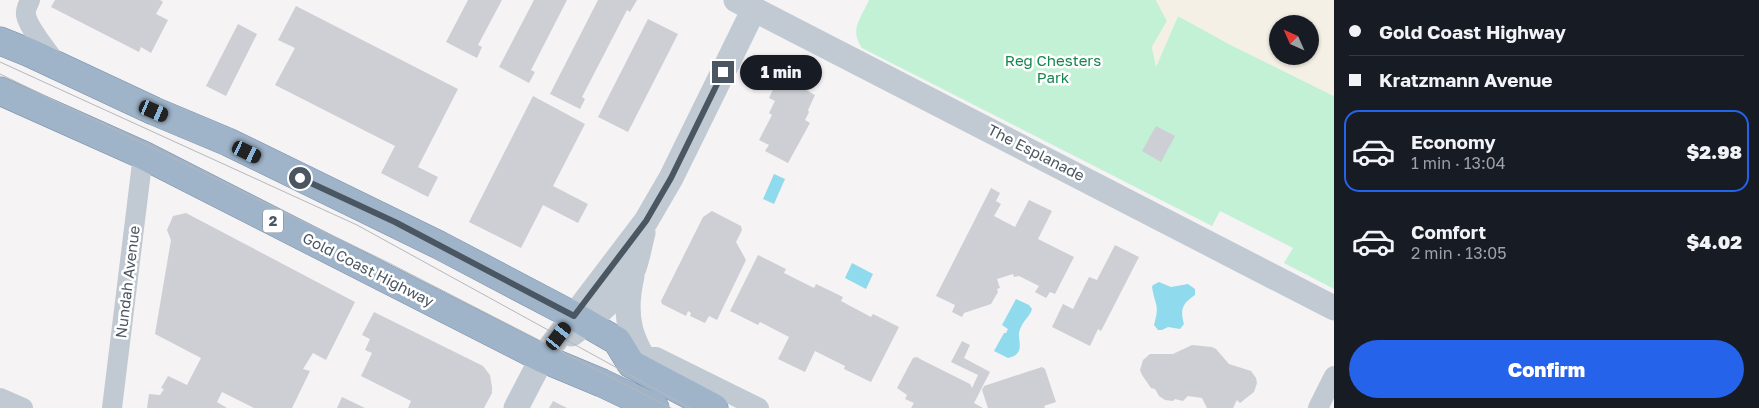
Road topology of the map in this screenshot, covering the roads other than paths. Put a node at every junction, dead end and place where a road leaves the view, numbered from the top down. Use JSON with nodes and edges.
{"nodes":[{"id":1,"x":30,"y":0,"type":"edge"},
{"id":2,"x":745,"y":4,"type":"edge"},
{"id":3,"x":0,"y":41,"type":"edge"},
{"id":4,"x":60,"y":67,"type":"junction"},
{"id":5,"x":0,"y":91,"type":"edge"},
{"id":6,"x":143,"y":155,"type":"junction"},
{"id":7,"x":646,"y":221,"type":"junction"},
{"id":8,"x":633,"y":268,"type":"junction"},
{"id":9,"x":1334,"y":308,"type":"edge"},
{"id":10,"x":579,"y":320,"type":"junction"},
{"id":11,"x":542,"y":358,"type":"junction"},
{"id":12,"x":656,"y":366,"type":"junction"},
{"id":13,"x":1334,"y":376,"type":"edge"},
{"id":14,"x":0,"y":398,"type":"edge"},
{"id":15,"x":23,"y":408,"type":"edge"},
{"id":16,"x":112,"y":408,"type":"edge"},
{"id":17,"x":516,"y":408,"type":"edge"},
{"id":18,"x":655,"y":408,"type":"edge"},
{"id":19,"x":714,"y":408,"type":"edge"},
{"id":20,"x":759,"y":408,"type":"edge"},
{"id":21,"x":1318,"y":408,"type":"edge"}],
"edges":[{"from":1,"to":4,"type":"street"},
{"from":2,"to":7,"type":"street"},
{"from":2,"to":9,"type":"street","name":"The Esplanade"},
{"from":3,"to":4,"type":"highway"},
{"from":4,"to":10,"type":"highway"},
{"from":5,"to":6,"type":"highway","name":"Gold Coast Highway","number":"2"},
{"from":6,"to":11,"type":"highway","name":"Gold Coast Highway","number":"2"},
{"from":6,"to":16,"type":"street","name":"Nundah Avenue"},
{"from":7,"to":8,"type":"street"},
{"from":7,"to":10,"type":"street"},
{"from":8,"to":10,"type":"street"},
{"from":8,"to":12,"type":"street"},
{"from":10,"to":11,"type":"street"},
{"from":10,"to":12,"type":"highway"},
{"from":11,"to":17,"type":"street"},
{"from":11,"to":18,"type":"highway","name":"Gold Coast Highway","number":"2"},
{"from":12,"to":19,"type":"highway"},
{"from":12,"to":20,"type":"street"},
{"from":13,"to":21,"type":"street"},
{"from":14,"to":15,"type":"street"}]}
